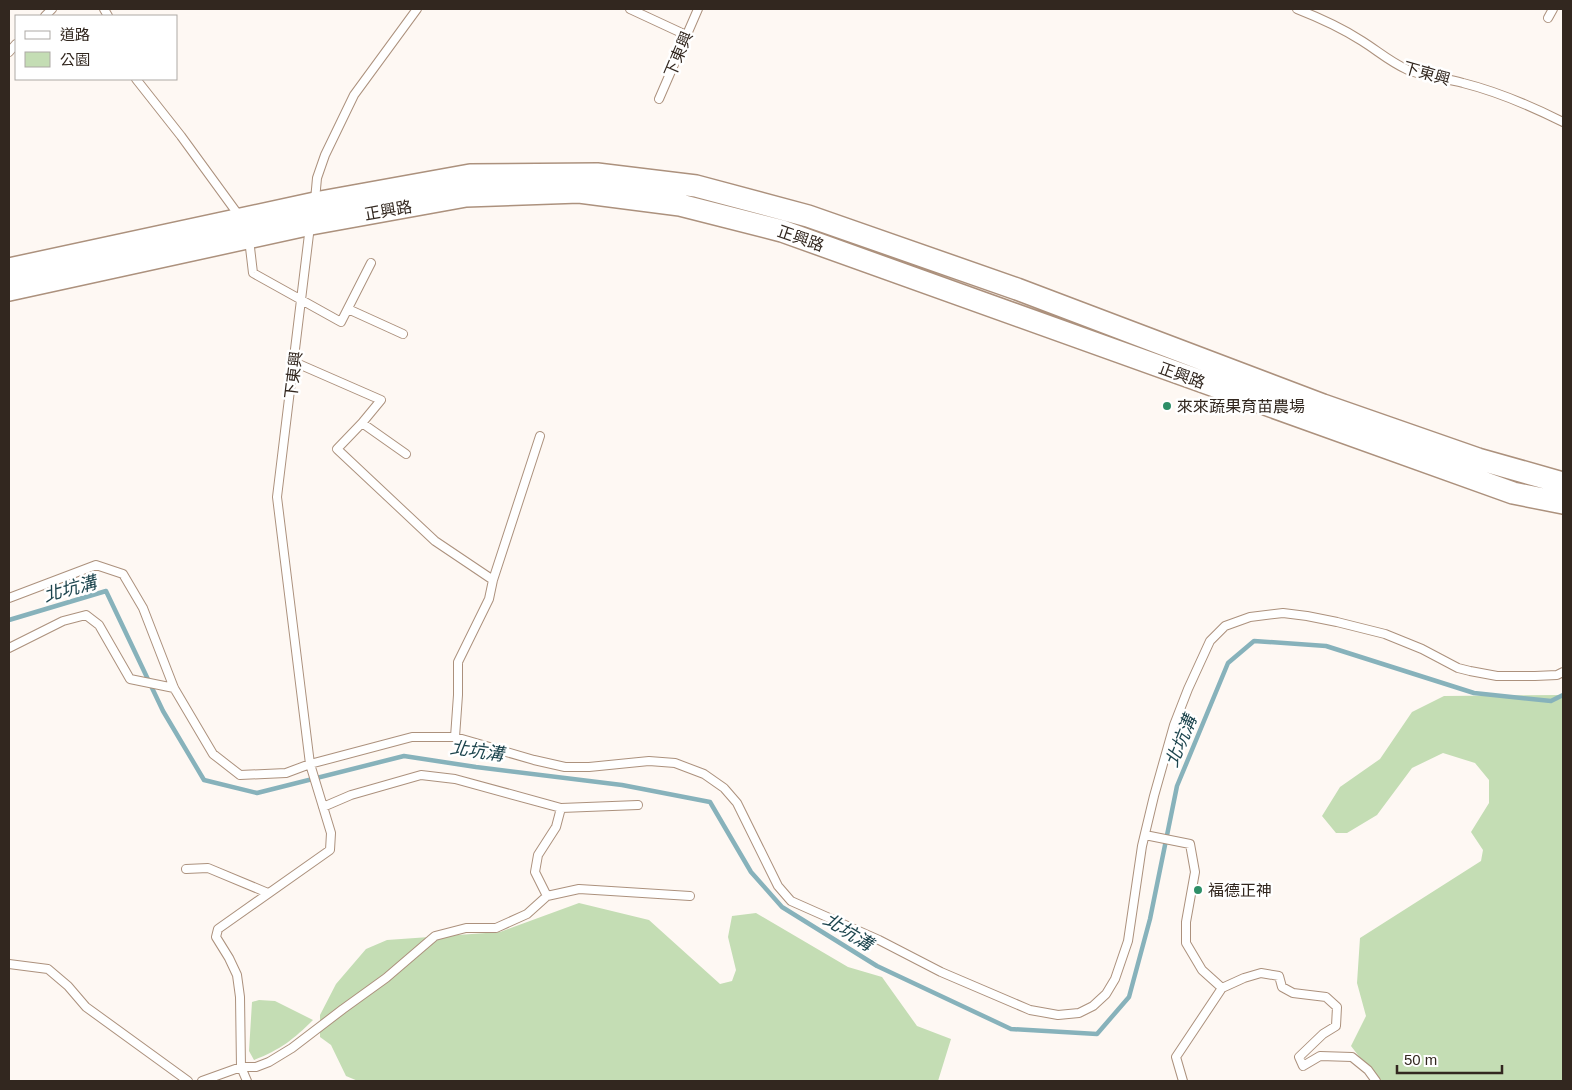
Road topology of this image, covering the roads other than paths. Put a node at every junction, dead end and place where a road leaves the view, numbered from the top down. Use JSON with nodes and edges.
{"nodes":[{"id":1,"x":417,"y":9,"type":"edge"},
{"id":2,"x":630,"y":9,"type":"edge"},
{"id":3,"x":698,"y":9,"type":"edge"},
{"id":4,"x":1297,"y":9,"type":"edge"},
{"id":5,"x":1553,"y":9,"type":"edge"},
{"id":6,"x":1548,"y":18,"type":"dead end"},
{"id":7,"x":686,"y":35,"type":"junction"},
{"id":8,"x":137,"y":80,"type":"edge"},
{"id":9,"x":659,"y":99,"type":"dead end"},
{"id":10,"x":1563,"y":122,"type":"edge"},
{"id":11,"x":313,"y":214,"type":"junction"},
{"id":12,"x":245,"y":228,"type":"junction"},
{"id":13,"x":371,"y":262,"type":"dead end"},
{"id":14,"x":9,"y":270,"type":"edge"},
{"id":15,"x":9,"y":290,"type":"edge"},
{"id":16,"x":302,"y":299,"type":"junction"},
{"id":17,"x":348,"y":309,"type":"junction"},
{"id":18,"x":403,"y":334,"type":"dead end"},
{"id":19,"x":294,"y":362,"type":"junction"},
{"id":20,"x":362,"y":423,"type":"junction"},
{"id":21,"x":540,"y":436,"type":"dead end"},
{"id":22,"x":406,"y":454,"type":"dead end"},
{"id":23,"x":1563,"y":483,"type":"edge"},
{"id":24,"x":1563,"y":503,"type":"edge"},
{"id":25,"x":493,"y":580,"type":"junction"},
{"id":26,"x":9,"y":598,"type":"edge"},
{"id":27,"x":9,"y":648,"type":"edge"},
{"id":28,"x":1563,"y":672,"type":"edge"},
{"id":29,"x":174,"y":688,"type":"junction"},
{"id":30,"x":455,"y":737,"type":"junction"},
{"id":31,"x":311,"y":766,"type":"junction"},
{"id":32,"x":638,"y":804,"type":"dead end"},
{"id":33,"x":323,"y":807,"type":"junction"},
{"id":34,"x":561,"y":808,"type":"junction"},
{"id":35,"x":1145,"y":835,"type":"junction"},
{"id":36,"x":186,"y":870,"type":"dead end"},
{"id":37,"x":268,"y":892,"type":"junction"},
{"id":38,"x":547,"y":896,"type":"junction"},
{"id":39,"x":690,"y":896,"type":"dead end"},
{"id":40,"x":9,"y":964,"type":"edge"},
{"id":41,"x":1222,"y":988,"type":"junction"},
{"id":42,"x":241,"y":1068,"type":"junction"},
{"id":43,"x":188,"y":1081,"type":"edge"},
{"id":44,"x":202,"y":1081,"type":"edge"},
{"id":45,"x":247,"y":1081,"type":"edge"},
{"id":46,"x":1183,"y":1081,"type":"edge"},
{"id":47,"x":1376,"y":1081,"type":"edge"}],
"edges":[{"from":1,"to":11,"type":"lane","name":"下東興"},
{"from":2,"to":7,"type":"lane"},
{"from":3,"to":7,"type":"lane","name":"下東興"},
{"from":4,"to":10,"type":"lane","name":"下東興"},
{"from":5,"to":6,"type":"lane"},
{"from":7,"to":9,"type":"lane","name":"下東興"},
{"from":8,"to":12,"type":"lane"},
{"from":11,"to":12,"type":"main road","name":"正興路"},
{"from":11,"to":16,"type":"lane","name":"下東興"},
{"from":11,"to":23,"type":"main road","name":"正興路"},
{"from":11,"to":24,"type":"main road","name":"正興路"},
{"from":12,"to":14,"type":"main road","name":"正興路"},
{"from":12,"to":15,"type":"main road","name":"正興路"},
{"from":12,"to":16,"type":"lane"},
{"from":13,"to":17,"type":"lane"},
{"from":16,"to":17,"type":"lane"},
{"from":16,"to":19,"type":"lane","name":"下東興"},
{"from":17,"to":18,"type":"lane"},
{"from":19,"to":20,"type":"lane"},
{"from":19,"to":31,"type":"lane","name":"下東興"},
{"from":20,"to":22,"type":"lane"},
{"from":20,"to":25,"type":"lane"},
{"from":21,"to":25,"type":"lane"},
{"from":25,"to":30,"type":"lane"},
{"from":26,"to":29,"type":"lane"},
{"from":27,"to":29,"type":"lane"},
{"from":28,"to":35,"type":"lane"},
{"from":29,"to":31,"type":"lane"},
{"from":30,"to":31,"type":"lane"},
{"from":30,"to":35,"type":"lane"},
{"from":31,"to":33,"type":"lane","name":"下東興"},
{"from":32,"to":34,"type":"lane"},
{"from":33,"to":34,"type":"lane"},
{"from":33,"to":37,"type":"lane","name":"下東興"},
{"from":34,"to":38,"type":"lane"},
{"from":35,"to":41,"type":"lane"},
{"from":36,"to":37,"type":"lane"},
{"from":37,"to":42,"type":"lane"},
{"from":38,"to":39,"type":"lane"},
{"from":38,"to":42,"type":"lane"},
{"from":40,"to":43,"type":"lane"},
{"from":41,"to":46,"type":"lane"},
{"from":41,"to":47,"type":"lane"},
{"from":42,"to":44,"type":"lane"},
{"from":42,"to":45,"type":"lane"}]}
